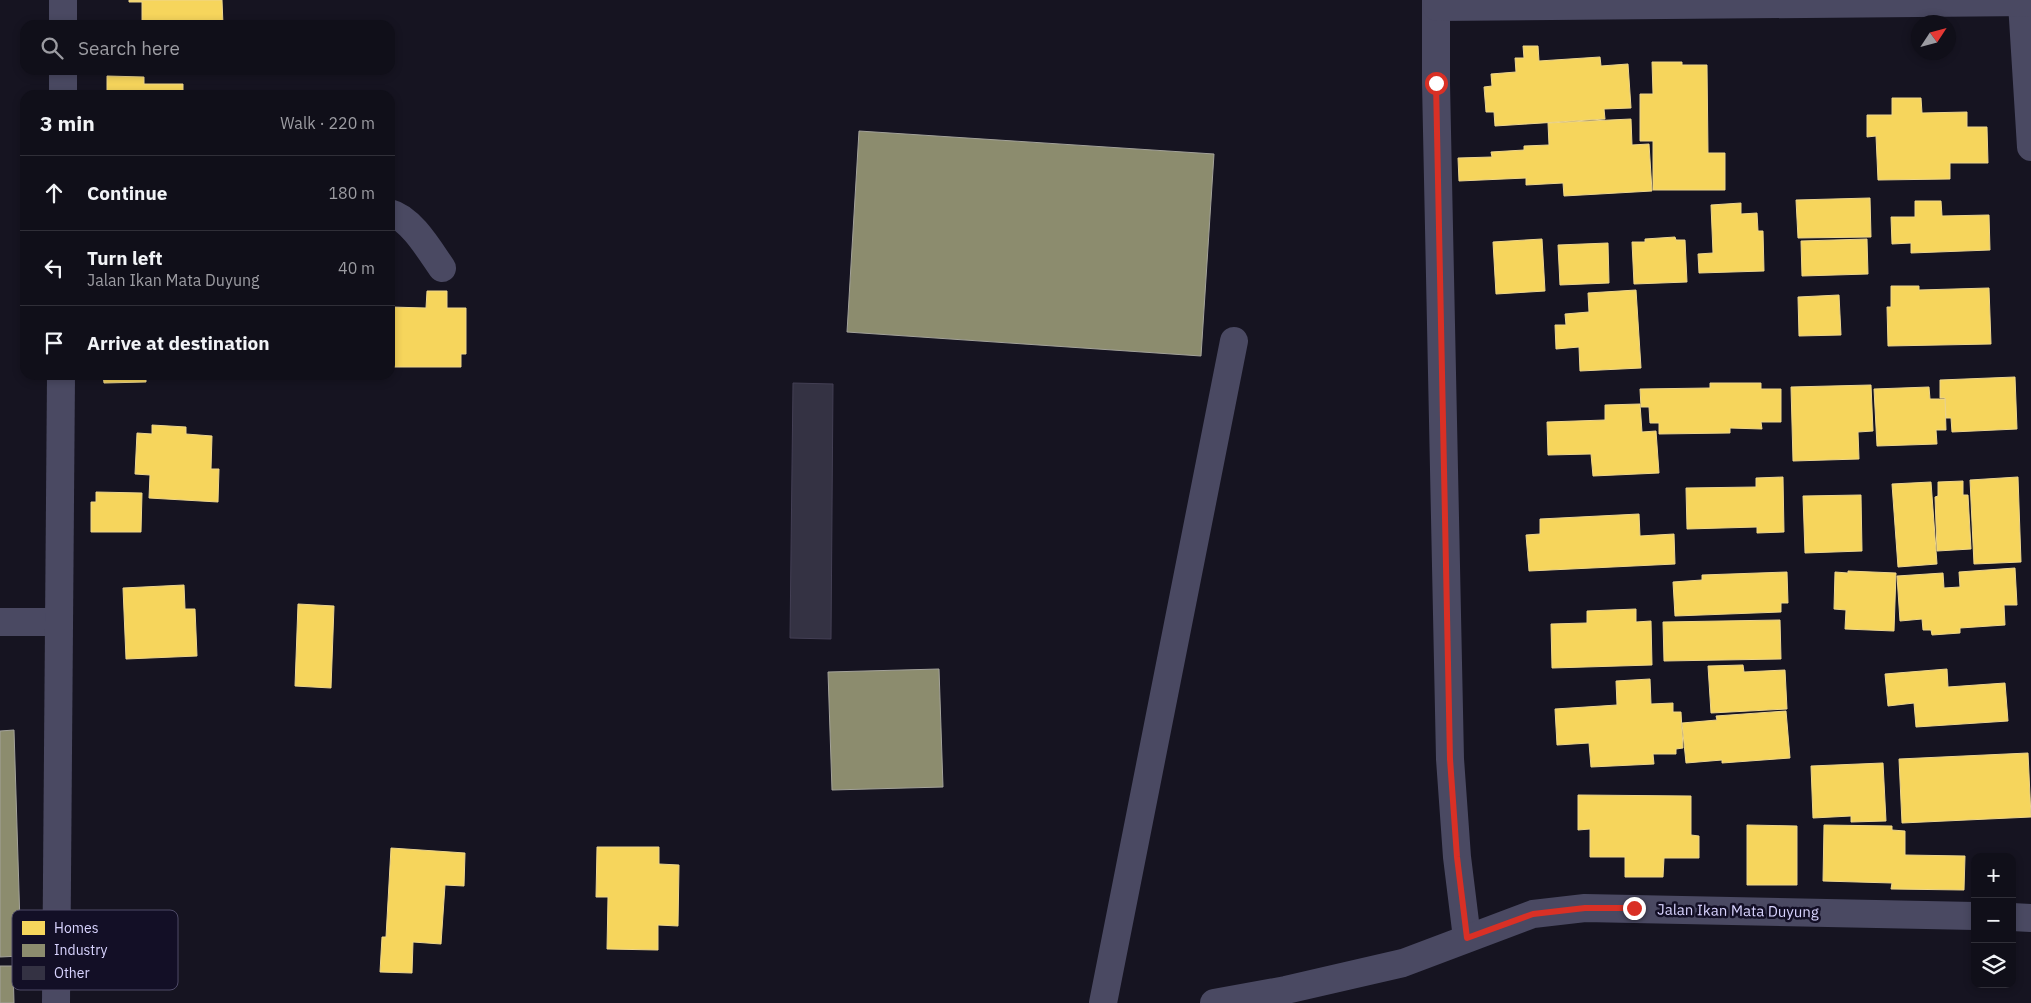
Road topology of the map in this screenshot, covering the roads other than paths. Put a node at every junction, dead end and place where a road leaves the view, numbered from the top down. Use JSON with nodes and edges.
{"nodes":[{"id":1,"x":63,"y":0,"type":"edge"},
{"id":2,"x":2026,"y":2,"type":"edge"},
{"id":3,"x":1757,"y":3,"type":"edge"},
{"id":4,"x":1436,"y":4,"type":"edge"},
{"id":5,"x":63,"y":20,"type":"edge"},
{"id":6,"x":63,"y":75,"type":"edge"},
{"id":7,"x":63,"y":90,"type":"edge"},
{"id":8,"x":2031,"y":147,"type":"edge"},
{"id":9,"x":395,"y":215,"type":"edge"},
{"id":10,"x":442,"y":268,"type":"dead end"},
{"id":11,"x":1234,"y":341,"type":"dead end"},
{"id":12,"x":61,"y":380,"type":"edge"},
{"id":13,"x":0,"y":622,"type":"edge"},
{"id":14,"x":59,"y":622,"type":"junction"},
{"id":15,"x":57,"y":910,"type":"edge"},
{"id":16,"x":1971,"y":916,"type":"edge"},
{"id":17,"x":2016,"y":917,"type":"edge"},
{"id":18,"x":2031,"y":918,"type":"edge"},
{"id":19,"x":1467,"y":938,"type":"junction"},
{"id":20,"x":56,"y":990,"type":"edge"},
{"id":21,"x":1286,"y":996,"type":"edge"},
{"id":22,"x":56,"y":1003,"type":"edge"},
{"id":23,"x":1103,"y":1003,"type":"edge"},
{"id":24,"x":1214,"y":1003,"type":"edge"}],
"edges":[{"from":1,"to":5,"type":"street"},
{"from":2,"to":3,"type":"street"},
{"from":2,"to":8,"type":"street"},
{"from":3,"to":4,"type":"street"},
{"from":4,"to":19,"type":"street"},
{"from":6,"to":7,"type":"street"},
{"from":9,"to":10,"type":"street"},
{"from":11,"to":23,"type":"street"},
{"from":12,"to":14,"type":"street"},
{"from":13,"to":14,"type":"street"},
{"from":14,"to":15,"type":"street"},
{"from":16,"to":19,"type":"street","name":"Jalan Ikan Mata Duyung"},
{"from":17,"to":18,"type":"street"},
{"from":19,"to":21,"type":"street","name":"Jalan Ikan Mata Duyung"},
{"from":20,"to":22,"type":"street"},
{"from":21,"to":24,"type":"street","name":"Jalan Ikan Mata Duyung"}]}
